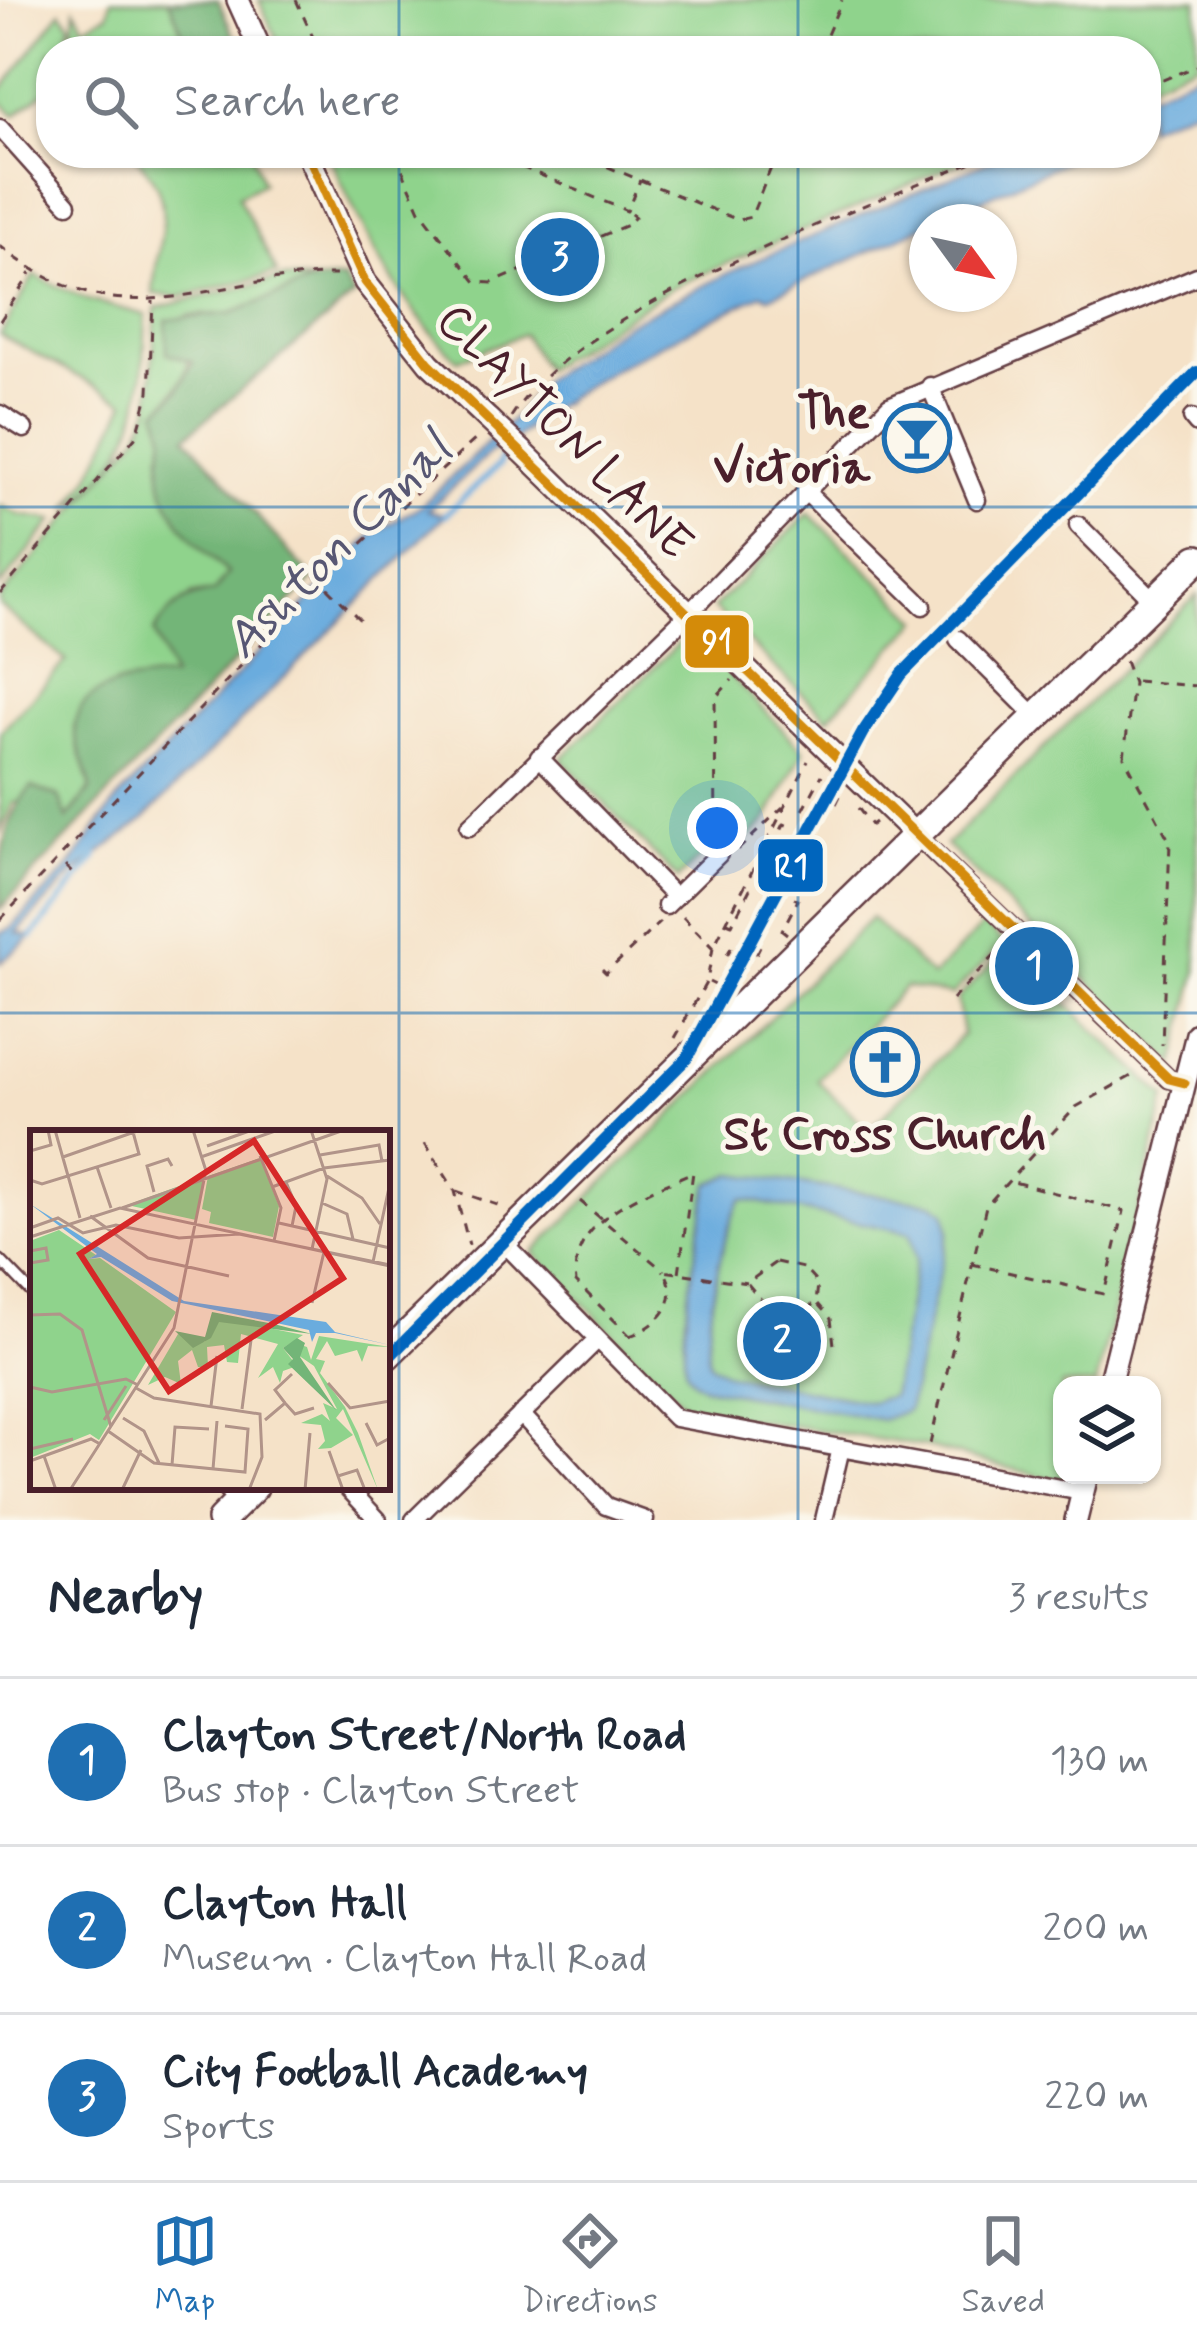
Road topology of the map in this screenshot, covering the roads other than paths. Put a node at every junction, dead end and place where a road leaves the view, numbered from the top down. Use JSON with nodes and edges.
{"nodes":[{"id":1,"x":238,"y":0,"type":"edge"},
{"id":2,"x":254,"y":36,"type":"edge"},
{"id":3,"x":0,"y":128,"type":"edge"},
{"id":4,"x":314,"y":168,"type":"edge"},
{"id":5,"x":68,"y":204,"type":"dead end"},
{"id":6,"x":1197,"y":276,"type":"edge"},
{"id":7,"x":929,"y":386,"type":"junction"},
{"id":8,"x":0,"y":414,"type":"edge"},
{"id":9,"x":24,"y":429,"type":"dead end"},
{"id":10,"x":806,"y":492,"type":"junction"},
{"id":11,"x":977,"y":500,"type":"dead end"},
{"id":12,"x":1078,"y":525,"type":"dead end"},
{"id":13,"x":1197,"y":559,"type":"edge"},
{"id":14,"x":1154,"y":601,"type":"junction"},
{"id":15,"x":923,"y":606,"type":"dead end"},
{"id":16,"x":691,"y":611,"type":"junction"},
{"id":17,"x":958,"y":639,"type":"dead end"},
{"id":18,"x":1036,"y":718,"type":"junction"},
{"id":19,"x":539,"y":758,"type":"junction"},
{"id":20,"x":469,"y":827,"type":"dead end"},
{"id":21,"x":916,"y":835,"type":"junction"},
{"id":22,"x":726,"y":855,"type":"road end"},
{"id":23,"x":1197,"y":1034,"type":"edge"},
{"id":24,"x":1187,"y":1095,"type":"edge"},
{"id":25,"x":502,"y":1241,"type":"junction"},
{"id":26,"x":0,"y":1260,"type":"edge"},
{"id":27,"x":30,"y":1291,"type":"edge"},
{"id":28,"x":597,"y":1344,"type":"junction"},
{"id":29,"x":390,"y":1352,"type":"edge"},
{"id":30,"x":1111,"y":1376,"type":"edge"},
{"id":31,"x":521,"y":1414,"type":"junction"},
{"id":32,"x":841,"y":1448,"type":"junction"},
{"id":33,"x":1053,"y":1480,"type":"edge"},
{"id":34,"x":1084,"y":1484,"type":"edge"},
{"id":35,"x":349,"y":1490,"type":"edge"},
{"id":36,"x":607,"y":1506,"type":"junction"},
{"id":37,"x":378,"y":1520,"type":"edge"},
{"id":38,"x":414,"y":1520,"type":"edge"},
{"id":39,"x":592,"y":1520,"type":"edge"},
{"id":40,"x":645,"y":1520,"type":"edge"},
{"id":41,"x":824,"y":1520,"type":"edge"},
{"id":42,"x":1076,"y":1520,"type":"edge"}],
"edges":[{"from":1,"to":2,"type":"street"},
{"from":3,"to":5,"type":"street"},
{"from":4,"to":16,"type":"street","name":"CLAYTON LANE","bridge":true},
{"from":6,"to":7,"type":"street"},
{"from":7,"to":10,"type":"street"},
{"from":7,"to":11,"type":"street"},
{"from":8,"to":9,"type":"street"},
{"from":10,"to":15,"type":"street"},
{"from":10,"to":16,"type":"street"},
{"from":12,"to":14,"type":"street"},
{"from":13,"to":14,"type":"main road"},
{"from":14,"to":18,"type":"main road"},
{"from":16,"to":19,"type":"street"},
{"from":16,"to":21,"type":"street","name":"CLAYTON LANE"},
{"from":17,"to":18,"type":"street"},
{"from":18,"to":21,"type":"main road"},
{"from":19,"to":20,"type":"street"},
{"from":19,"to":22,"type":"street"},
{"from":21,"to":24,"type":"street"},
{"from":21,"to":25,"type":"main road"},
{"from":23,"to":24,"type":"street"},
{"from":24,"to":30,"type":"street"},
{"from":25,"to":28,"type":"street"},
{"from":25,"to":29,"type":"main road"},
{"from":26,"to":27,"type":"lane"},
{"from":28,"to":31,"type":"street"},
{"from":28,"to":32,"type":"street"},
{"from":31,"to":36,"type":"street"},
{"from":31,"to":38,"type":"street"},
{"from":32,"to":33,"type":"street"},
{"from":32,"to":41,"type":"street"},
{"from":34,"to":42,"type":"street"},
{"from":35,"to":37,"type":"street"},
{"from":36,"to":39,"type":"street"},
{"from":36,"to":40,"type":"street"}]}
